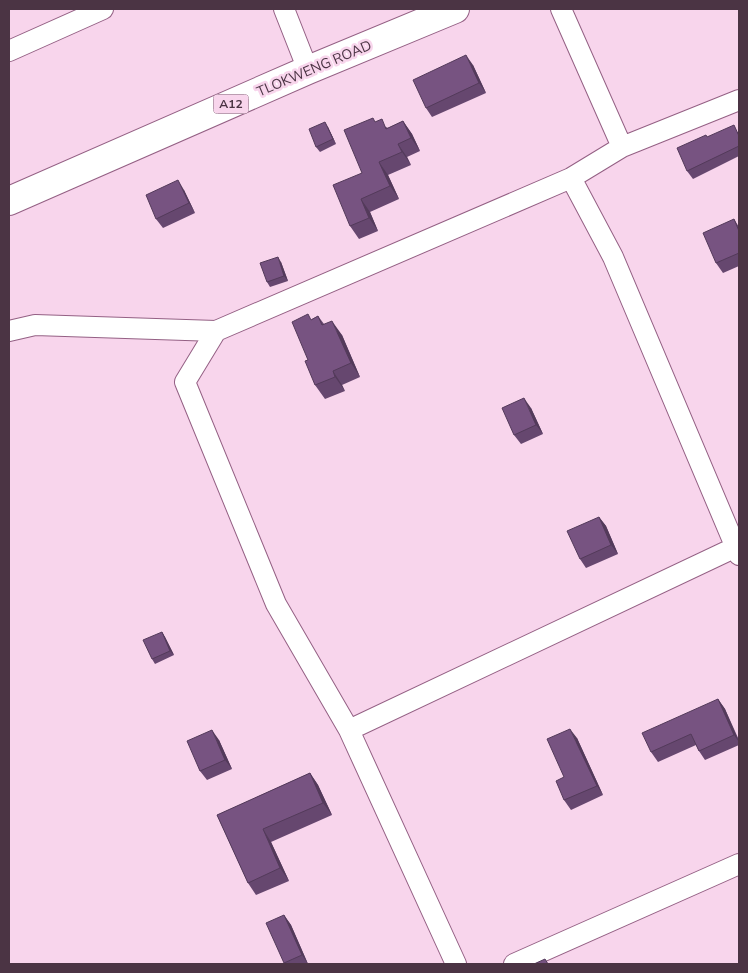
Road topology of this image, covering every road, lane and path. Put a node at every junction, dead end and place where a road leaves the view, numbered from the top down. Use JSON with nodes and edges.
{"nodes":[{"id":1,"x":103,"y":9,"type":"edge"},
{"id":2,"x":284,"y":9,"type":"edge"},
{"id":3,"x":455,"y":9,"type":"edge"},
{"id":4,"x":560,"y":9,"type":"edge"},
{"id":5,"x":9,"y":51,"type":"edge"},
{"id":6,"x":308,"y":70,"type":"junction"},
{"id":7,"x":739,"y":100,"type":"edge"},
{"id":8,"x":622,"y":147,"type":"junction"},
{"id":9,"x":571,"y":178,"type":"junction"},
{"id":10,"x":9,"y":201,"type":"edge"},
{"id":11,"x":9,"y":331,"type":"edge"},
{"id":12,"x":216,"y":331,"type":"junction"},
{"id":13,"x":738,"y":551,"type":"edge"},
{"id":14,"x":349,"y":730,"type":"junction"},
{"id":15,"x":739,"y":864,"type":"edge"},
{"id":16,"x":456,"y":964,"type":"edge"},
{"id":17,"x":514,"y":964,"type":"edge"}],
"edges":[{"from":1,"to":5,"type":"street"},
{"from":2,"to":6,"type":"street"},
{"from":3,"to":6,"type":"main road","name":"TLOKWENG ROAD","number":"A12"},
{"from":4,"to":8,"type":"street"},
{"from":6,"to":10,"type":"main road","name":"TLOKWENG ROAD","number":"A12"},
{"from":7,"to":8,"type":"street"},
{"from":8,"to":9,"type":"street"},
{"from":9,"to":12,"type":"street"},
{"from":9,"to":13,"type":"street"},
{"from":11,"to":12,"type":"street"},
{"from":12,"to":14,"type":"street"},
{"from":13,"to":14,"type":"street"},
{"from":14,"to":16,"type":"street"},
{"from":15,"to":17,"type":"street"}]}
